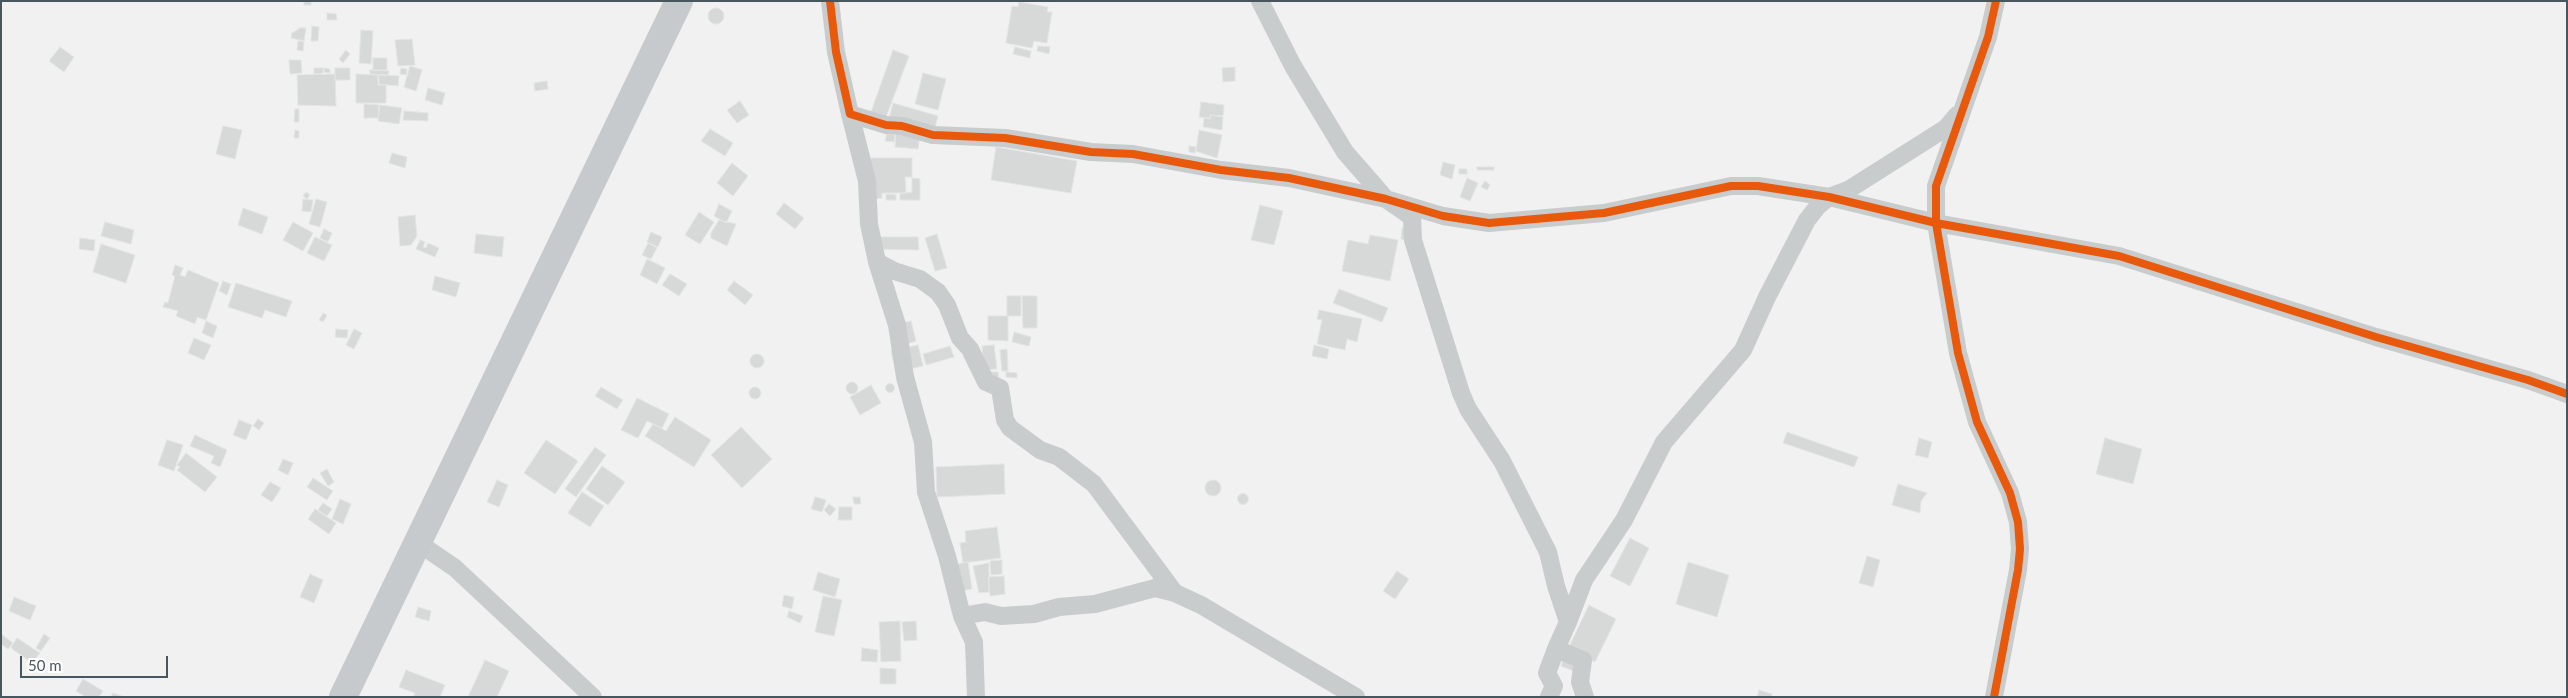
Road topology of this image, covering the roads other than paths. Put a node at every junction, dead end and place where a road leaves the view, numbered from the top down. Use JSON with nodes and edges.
{"nodes":[{"id":1,"x":679,"y":1,"type":"edge"},
{"id":2,"x":830,"y":1,"type":"edge"},
{"id":3,"x":1260,"y":1,"type":"edge"},
{"id":4,"x":1996,"y":1,"type":"edge"},
{"id":5,"x":1961,"y":109,"type":"junction"},
{"id":6,"x":850,"y":114,"type":"junction"},
{"id":7,"x":1829,"y":197,"type":"junction"},
{"id":8,"x":1386,"y":199,"type":"junction"},
{"id":9,"x":1936,"y":223,"type":"junction"},
{"id":10,"x":877,"y":262,"type":"junction"},
{"id":11,"x":2567,"y":394,"type":"edge"},
{"id":12,"x":418,"y":542,"type":"junction"},
{"id":13,"x":1175,"y":593,"type":"junction"},
{"id":14,"x":962,"y":616,"type":"junction"},
{"id":15,"x":1568,"y":622,"type":"junction"},
{"id":16,"x":1556,"y":649,"type":"junction"},
{"id":17,"x":342,"y":697,"type":"edge"},
{"id":18,"x":593,"y":697,"type":"edge"},
{"id":19,"x":976,"y":697,"type":"edge"},
{"id":20,"x":1356,"y":697,"type":"edge"},
{"id":21,"x":1549,"y":697,"type":"edge"},
{"id":22,"x":1585,"y":697,"type":"edge"},
{"id":23,"x":1994,"y":697,"type":"edge"}],
"edges":[{"from":1,"to":12,"type":"main road"},
{"from":2,"to":6,"type":"street"},
{"from":3,"to":8,"type":"street"},
{"from":4,"to":5,"type":"street"},
{"from":5,"to":7,"type":"street"},
{"from":5,"to":9,"type":"street"},
{"from":6,"to":8,"type":"street"},
{"from":6,"to":10,"type":"street"},
{"from":7,"to":8,"type":"street"},
{"from":7,"to":9,"type":"street"},
{"from":7,"to":15,"type":"street"},
{"from":8,"to":15,"type":"street"},
{"from":9,"to":11,"type":"street"},
{"from":9,"to":23,"type":"street"},
{"from":10,"to":13,"type":"street"},
{"from":10,"to":14,"type":"street"},
{"from":12,"to":17,"type":"main road"},
{"from":12,"to":18,"type":"street"},
{"from":13,"to":14,"type":"street"},
{"from":13,"to":20,"type":"street"},
{"from":14,"to":19,"type":"street"},
{"from":15,"to":16,"type":"street"},
{"from":16,"to":21,"type":"street"},
{"from":16,"to":22,"type":"street"}]}
